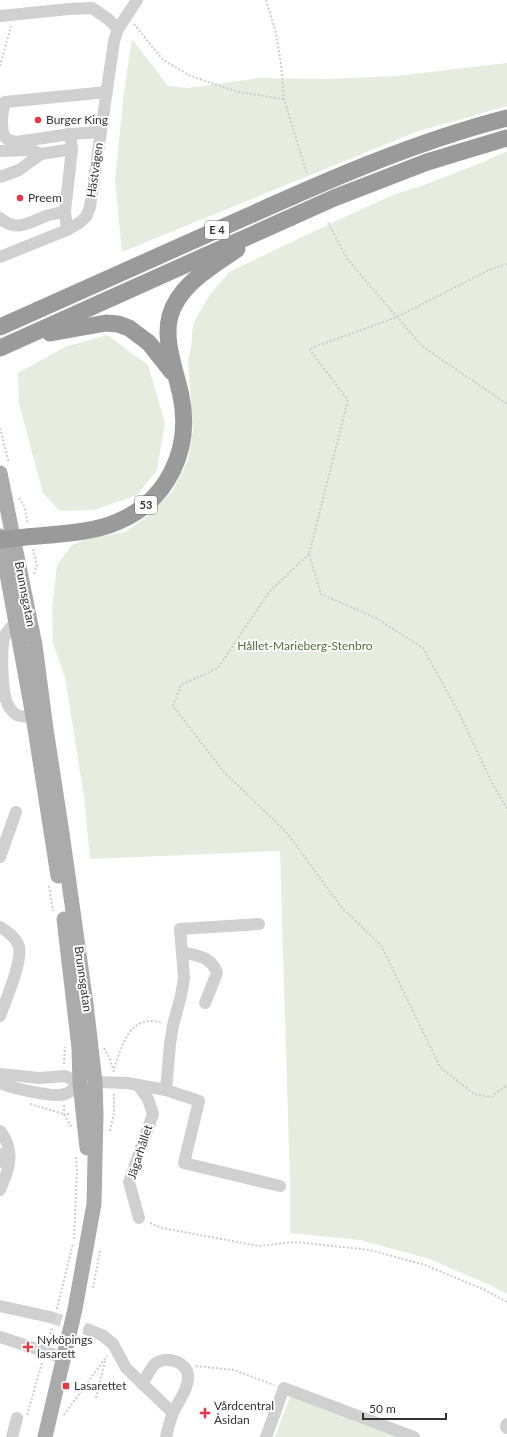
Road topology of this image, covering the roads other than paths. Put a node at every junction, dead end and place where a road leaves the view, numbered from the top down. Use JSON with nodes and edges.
{"nodes":[{"id":1,"x":137,"y":0,"type":"edge"},
{"id":2,"x":0,"y":16,"type":"edge"},
{"id":3,"x":118,"y":29,"type":"junction"},
{"id":4,"x":107,"y":92,"type":"junction"},
{"id":5,"x":507,"y":118,"type":"edge"},
{"id":6,"x":101,"y":132,"type":"junction"},
{"id":7,"x":70,"y":134,"type":"junction"},
{"id":8,"x":507,"y":138,"type":"edge"},
{"id":9,"x":72,"y":149,"type":"junction"},
{"id":10,"x":0,"y":151,"type":"edge"},
{"id":11,"x":41,"y":154,"type":"junction"},
{"id":12,"x":0,"y":177,"type":"edge"},
{"id":13,"x":65,"y":211,"type":"junction"},
{"id":14,"x":0,"y":218,"type":"edge"},
{"id":15,"x":266,"y":228,"type":"junction"},
{"id":16,"x":67,"y":230,"type":"junction"},
{"id":17,"x":0,"y":257,"type":"edge"},
{"id":18,"x":0,"y":328,"type":"edge"},
{"id":19,"x":26,"y":337,"type":"junction"},
{"id":20,"x":0,"y":348,"type":"edge"},
{"id":21,"x":176,"y":378,"type":"junction"},
{"id":22,"x":0,"y":473,"type":"edge"},
{"id":23,"x":5,"y":538,"type":"edge"},
{"id":24,"x":15,"y":623,"type":"junction"},
{"id":25,"x":39,"y":715,"type":"junction"},
{"id":26,"x":16,"y":812,"type":"dead end"},
{"id":27,"x":0,"y":857,"type":"edge"},
{"id":28,"x":259,"y":924,"type":"dead end"},
{"id":29,"x":0,"y":927,"type":"edge"},
{"id":30,"x":182,"y":952,"type":"junction"},
{"id":31,"x":205,"y":1003,"type":"dead end"},
{"id":32,"x":0,"y":1016,"type":"edge"},
{"id":33,"x":0,"y":1074,"type":"edge"},
{"id":34,"x":0,"y":1083,"type":"edge"},
{"id":35,"x":88,"y":1083,"type":"junction"},
{"id":36,"x":138,"y":1085,"type":"junction"},
{"id":37,"x":166,"y":1090,"type":"junction"},
{"id":38,"x":0,"y":1130,"type":"edge"},
{"id":39,"x":0,"y":1154,"type":"edge"},
{"id":40,"x":0,"y":1162,"type":"edge"},
{"id":41,"x":280,"y":1186,"type":"dead end"},
{"id":42,"x":0,"y":1190,"type":"edge"},
{"id":43,"x":139,"y":1218,"type":"road end"},
{"id":44,"x":0,"y":1306,"type":"edge"},
{"id":45,"x":53,"y":1318,"type":"tunnel mouth"},
{"id":46,"x":89,"y":1330,"type":"tunnel mouth"},
{"id":47,"x":0,"y":1337,"type":"edge"},
{"id":48,"x":64,"y":1358,"type":"junction"},
{"id":49,"x":142,"y":1384,"type":"junction"},
{"id":50,"x":173,"y":1413,"type":"junction"},
{"id":51,"x":21,"y":1420,"type":"road end"},
{"id":52,"x":507,"y":1424,"type":"edge"},
{"id":53,"x":507,"y":1428,"type":"edge"},
{"id":54,"x":12,"y":1437,"type":"edge"},
{"id":55,"x":45,"y":1437,"type":"edge"},
{"id":56,"x":166,"y":1437,"type":"edge"},
{"id":57,"x":266,"y":1437,"type":"edge"},
{"id":58,"x":414,"y":1437,"type":"edge"}],
"edges":[{"from":1,"to":3,"type":"street","name":"Hästvägen"},
{"from":2,"to":3,"type":"street"},
{"from":3,"to":4,"type":"street","name":"Hästvägen"},
{"from":4,"to":6,"type":"street","name":"Hästvägen"},
{"from":4,"to":7,"type":"street"},
{"from":5,"to":18,"type":"highway","number":"E 4"},
{"from":6,"to":7,"type":"street"},
{"from":6,"to":16,"type":"street","name":"Hästvägen"},
{"from":7,"to":9,"type":"street"},
{"from":8,"to":15,"type":"highway","number":"E 4"},
{"from":9,"to":11,"type":"street"},
{"from":9,"to":13,"type":"street"},
{"from":10,"to":11,"type":"street"},
{"from":11,"to":12,"type":"street"},
{"from":13,"to":14,"type":"street"},
{"from":13,"to":16,"type":"street"},
{"from":15,"to":19,"type":"highway","number":"E 4"},
{"from":15,"to":21,"type":"highway"},
{"from":16,"to":17,"type":"street","name":"Hästvägen"},
{"from":19,"to":20,"type":"highway","number":"E 4"},
{"from":19,"to":21,"type":"highway","number":"53"},
{"from":21,"to":23,"type":"highway","number":"53"},
{"from":22,"to":23,"type":"main road","name":"Brunnsgatan"},
{"from":23,"to":24,"type":"main road","name":"Brunnsgatan"},
{"from":23,"to":25,"type":"main road","name":"Brunnsgatan"},
{"from":24,"to":25,"type":"main road","name":"Brunnsgatan"},
{"from":24,"to":25,"type":"street","name":"Brunnsgatan"},
{"from":25,"to":35,"type":"main road","name":"Brunnsgatan"},
{"from":26,"to":27,"type":"street"},
{"from":28,"to":30,"type":"street"},
{"from":29,"to":32,"type":"street"},
{"from":30,"to":31,"type":"street"},
{"from":30,"to":37,"type":"street"},
{"from":33,"to":35,"type":"street"},
{"from":34,"to":35,"type":"street"},
{"from":35,"to":36,"type":"street"},
{"from":35,"to":48,"type":"main road","name":"Brunnsgatan"},
{"from":36,"to":37,"type":"street"},
{"from":36,"to":43,"type":"street","name":"Jägarhållet"},
{"from":37,"to":41,"type":"street"},
{"from":38,"to":42,"type":"street"},
{"from":39,"to":40,"type":"street"},
{"from":44,"to":45,"type":"street"},
{"from":46,"to":49,"type":"street"},
{"from":47,"to":48,"type":"street"},
{"from":48,"to":55,"type":"main road","name":"Brunnsgatan"},
{"from":49,"to":50,"type":"street"},
{"from":49,"to":50,"type":"street"},
{"from":50,"to":56,"type":"street"},
{"from":51,"to":54,"type":"street"},
{"from":52,"to":53,"type":"street"},
{"from":57,"to":58,"type":"street"}]}
